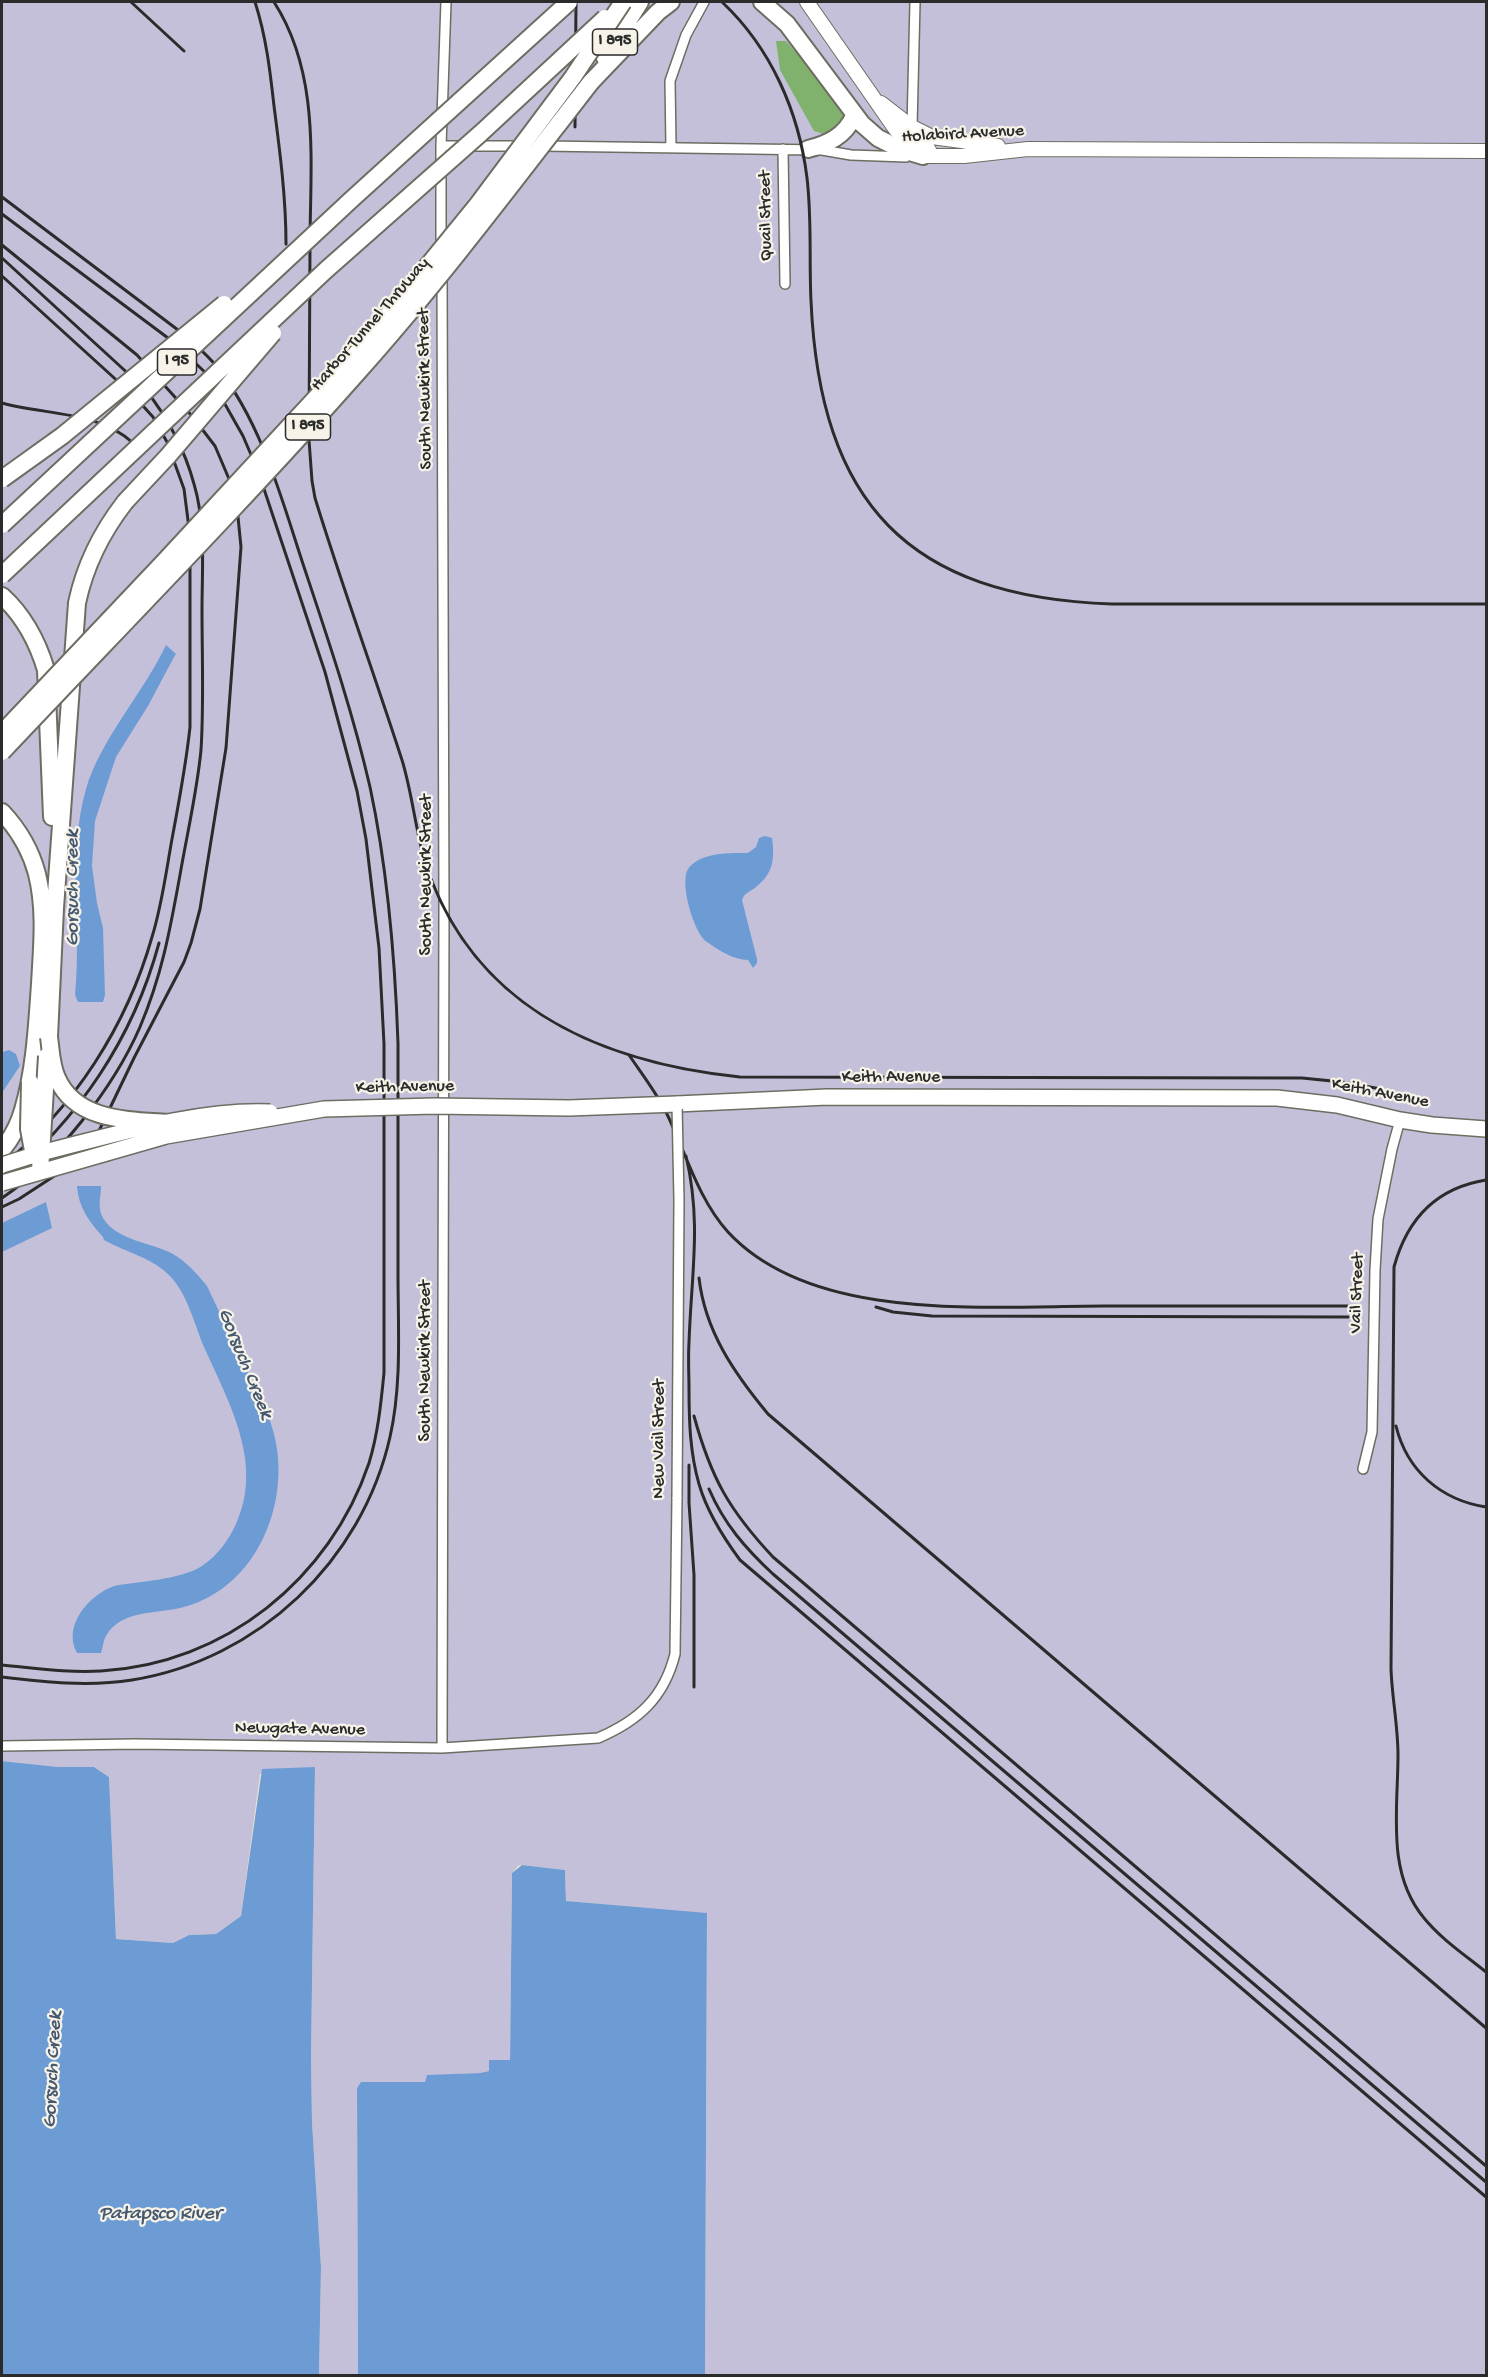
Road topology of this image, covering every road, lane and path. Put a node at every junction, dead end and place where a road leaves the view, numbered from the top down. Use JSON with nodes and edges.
{"nodes":[{"id":1,"x":446,"y":2,"type":"edge"},
{"id":2,"x":569,"y":2,"type":"edge"},
{"id":3,"x":640,"y":2,"type":"edge"},
{"id":4,"x":671,"y":2,"type":"edge"},
{"id":5,"x":704,"y":2,"type":"edge"},
{"id":6,"x":762,"y":2,"type":"edge"},
{"id":7,"x":807,"y":2,"type":"edge"},
{"id":8,"x":915,"y":2,"type":"edge"},
{"id":9,"x":620,"y":4,"type":"edge"},
{"id":10,"x":591,"y":82,"type":"junction"},
{"id":11,"x":875,"y":99,"type":"junction"},
{"id":12,"x":849,"y":109,"type":"junction"},
{"id":13,"x":912,"y":127,"type":"junction"},
{"id":14,"x":441,"y":146,"type":"junction"},
{"id":15,"x":670,"y":147,"type":"junction"},
{"id":16,"x":783,"y":149,"type":"junction"},
{"id":17,"x":808,"y":149,"type":"junction"},
{"id":18,"x":1028,"y":149,"type":"junction"},
{"id":19,"x":1486,"y":151,"type":"edge"},
{"id":20,"x":923,"y":156,"type":"junction"},
{"id":21,"x":964,"y":156,"type":"junction"},
{"id":22,"x":352,"y":199,"type":"junction"},
{"id":23,"x":326,"y":270,"type":"junction"},
{"id":24,"x":785,"y":284,"type":"dead end"},
{"id":25,"x":2,"y":479,"type":"edge"},
{"id":26,"x":2,"y":525,"type":"edge"},
{"id":27,"x":2,"y":575,"type":"edge"},
{"id":28,"x":2,"y":596,"type":"edge"},
{"id":29,"x":2,"y":733,"type":"edge"},
{"id":30,"x":2,"y":753,"type":"edge"},
{"id":31,"x":2,"y":812,"type":"edge"},
{"id":32,"x":55,"y":908,"type":"junction"},
{"id":33,"x":49,"y":1037,"type":"junction"},
{"id":34,"x":30,"y":1082,"type":"junction"},
{"id":35,"x":677,"y":1104,"type":"junction"},
{"id":36,"x":631,"y":1108,"type":"dead end"},
{"id":37,"x":444,"y":1109,"type":"junction"},
{"id":38,"x":294,"y":1113,"type":"junction"},
{"id":39,"x":1400,"y":1120,"type":"junction"},
{"id":40,"x":171,"y":1123,"type":"junction"},
{"id":41,"x":1486,"y":1129,"type":"edge"},
{"id":42,"x":2,"y":1150,"type":"edge"},
{"id":43,"x":38,"y":1160,"type":"junction"},
{"id":44,"x":2,"y":1165,"type":"edge"},
{"id":45,"x":2,"y":1183,"type":"edge"},
{"id":46,"x":1363,"y":1469,"type":"dead end"},
{"id":47,"x":598,"y":1738,"type":"joint"},
{"id":48,"x":2,"y":1746,"type":"edge"},
{"id":49,"x":442,"y":1748,"type":"junction"}],
"edges":[{"from":1,"to":14,"type":"street","name":"South Newkirk Street"},
{"from":2,"to":22,"type":"highway","number":"I 95","bridge":true},
{"from":3,"to":10,"type":"highway","name":"Harbor Tunnel Thruway","number":"I 895"},
{"from":4,"to":10,"type":"highway"},
{"from":5,"to":15,"type":"street"},
{"from":6,"to":12,"type":"highway"},
{"from":7,"to":11,"type":"main road"},
{"from":8,"to":13,"type":"street"},
{"from":9,"to":23,"type":"highway","number":"I 95","bridge":true},
{"from":9,"to":29,"type":"highway","name":"Harbor Tunnel Thruway","number":"I 895","bridge":true},
{"from":10,"to":30,"type":"highway","name":"Harbor Tunnel Thruway","number":"I 895","bridge":true},
{"from":11,"to":13,"type":"main road"},
{"from":11,"to":21,"type":"main road"},
{"from":12,"to":17,"type":"highway"},
{"from":12,"to":20,"type":"highway"},
{"from":13,"to":18,"type":"main road"},
{"from":14,"to":15,"type":"street","name":"Holabird Avenue"},
{"from":14,"to":37,"type":"street","name":"South Newkirk Street"},
{"from":15,"to":16,"type":"street","name":"Holabird Avenue"},
{"from":16,"to":17,"type":"street","name":"Holabird Avenue"},
{"from":16,"to":24,"type":"street","name":"Quail Street"},
{"from":17,"to":20,"type":"street","name":"Holabird Avenue"},
{"from":18,"to":19,"type":"main road","name":"Holabird Avenue"},
{"from":18,"to":21,"type":"main road","name":"Holabird Avenue"},
{"from":20,"to":21,"type":"main road","name":"Holabird Avenue"},
{"from":22,"to":25,"type":"highway","bridge":true},
{"from":22,"to":26,"type":"highway","number":"I 95","bridge":true},
{"from":23,"to":27,"type":"highway","number":"I 95","bridge":true},
{"from":23,"to":32,"type":"highway","bridge":true},
{"from":28,"to":32,"type":"highway","bridge":true},
{"from":31,"to":34,"type":"highway"},
{"from":32,"to":33,"type":"highway"},
{"from":33,"to":40,"type":"highway","bridge":true},
{"from":33,"to":43,"type":"highway","bridge":true},
{"from":34,"to":42,"type":"highway","bridge":true},
{"from":34,"to":43,"type":"highway","bridge":true},
{"from":35,"to":38,"type":"main road","name":"Keith Avenue","bridge":true},
{"from":35,"to":39,"type":"main road","name":"Keith Avenue"},
{"from":35,"to":47,"type":"street","name":"New Vail Street","bridge":true},
{"from":36,"to":37,"type":"street","name":"Keith Avenue"},
{"from":37,"to":49,"type":"street","name":"South Newkirk Street"},
{"from":38,"to":40,"type":"main road","name":"Keith Avenue","bridge":true},
{"from":38,"to":43,"type":"main road","name":"Keith Avenue","bridge":true},
{"from":39,"to":41,"type":"main road","name":"Keith Avenue"},
{"from":39,"to":46,"type":"street","name":"Vail Street"},
{"from":40,"to":43,"type":"main road","name":"Keith Avenue","bridge":true},
{"from":43,"to":44,"type":"main road","name":"Keith Avenue","bridge":true},
{"from":43,"to":45,"type":"main road","name":"Keith Avenue","bridge":true},
{"from":47,"to":49,"type":"street","name":"Newgate Avenue"},
{"from":48,"to":49,"type":"street","name":"Newgate Avenue"}]}
